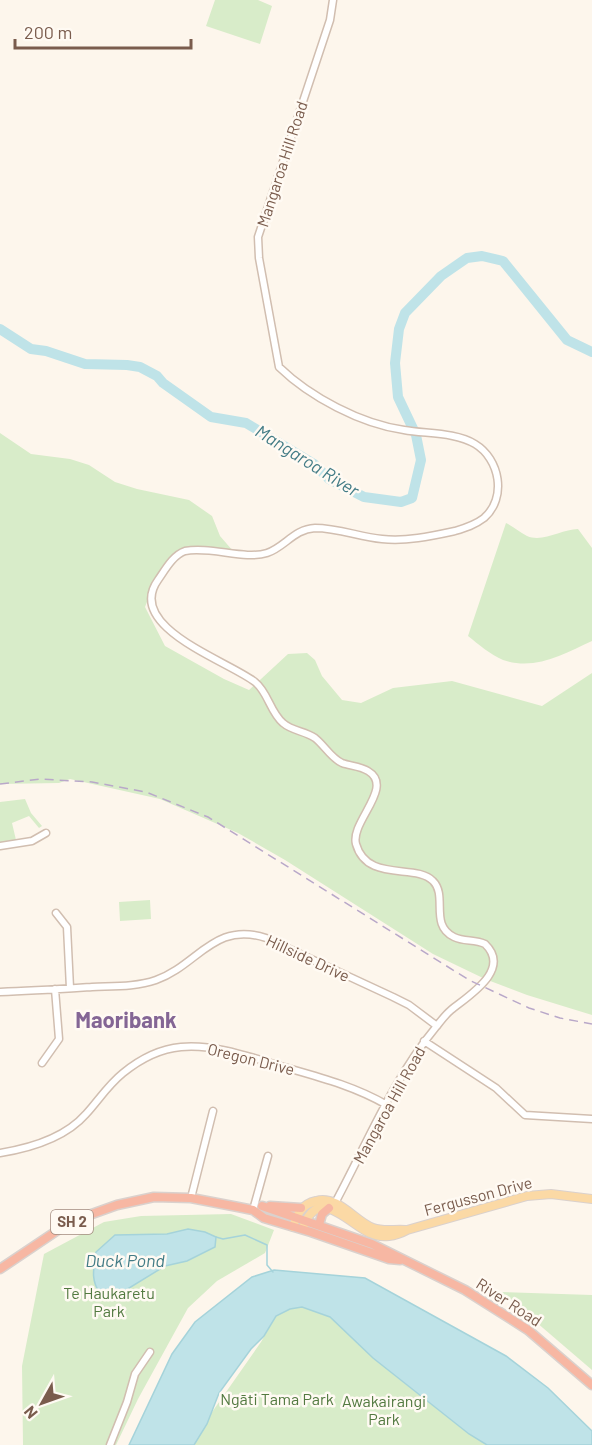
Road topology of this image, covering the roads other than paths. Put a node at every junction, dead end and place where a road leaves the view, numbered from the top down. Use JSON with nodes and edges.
{"nodes":[{"id":1,"x":333,"y":0,"type":"edge"},
{"id":2,"x":45,"y":833,"type":"dead end"},
{"id":3,"x":0,"y":846,"type":"edge"},
{"id":4,"x":56,"y":913,"type":"dead end"},
{"id":5,"x":70,"y":988,"type":"junction"},
{"id":6,"x":55,"y":989,"type":"junction"},
{"id":7,"x":0,"y":992,"type":"edge"},
{"id":8,"x":437,"y":1026,"type":"junction"},
{"id":9,"x":424,"y":1041,"type":"junction"},
{"id":10,"x":42,"y":1062,"type":"dead end"},
{"id":11,"x":387,"y":1105,"type":"junction"},
{"id":12,"x":213,"y":1111,"type":"dead end"},
{"id":13,"x":592,"y":1119,"type":"edge"},
{"id":14,"x":0,"y":1153,"type":"edge"},
{"id":15,"x":268,"y":1156,"type":"dead end"},
{"id":16,"x":191,"y":1198,"type":"junction"},
{"id":17,"x":592,"y":1199,"type":"edge"},
{"id":18,"x":262,"y":1206,"type":"junction"},
{"id":19,"x":332,"y":1206,"type":"junction"},
{"id":20,"x":301,"y":1208,"type":"junction"},
{"id":21,"x":253,"y":1210,"type":"junction"},
{"id":22,"x":296,"y":1218,"type":"junction"},
{"id":23,"x":319,"y":1225,"type":"junction"},
{"id":24,"x":304,"y":1226,"type":"junction"},
{"id":25,"x":292,"y":1227,"type":"junction"},
{"id":26,"x":400,"y":1260,"type":"junction"},
{"id":27,"x":0,"y":1269,"type":"edge"},
{"id":28,"x":150,"y":1352,"type":"dead end"},
{"id":29,"x":592,"y":1385,"type":"edge"},
{"id":30,"x":110,"y":1445,"type":"edge"}],
"edges":[{"from":1,"to":8,"type":"street","name":"Mangaroa Hill Road"},
{"from":2,"to":3,"type":"street"},
{"from":4,"to":5,"type":"street"},
{"from":5,"to":6,"type":"street","name":"Hillside Drive"},
{"from":5,"to":8,"type":"street","name":"Hillside Drive"},
{"from":6,"to":7,"type":"street","name":"Hillside Drive"},
{"from":6,"to":10,"type":"street"},
{"from":8,"to":9,"type":"street","name":"Mangaroa Hill Road"},
{"from":9,"to":11,"type":"street","name":"Mangaroa Hill Road"},
{"from":9,"to":13,"type":"street"},
{"from":11,"to":14,"type":"street","name":"Oregon Drive"},
{"from":11,"to":19,"type":"street","name":"Mangaroa Hill Road"},
{"from":12,"to":16,"type":"street"},
{"from":15,"to":21,"type":"street"},
{"from":16,"to":21,"type":"highway","number":"SH 2"},
{"from":16,"to":27,"type":"highway","number":"SH 2"},
{"from":17,"to":19,"type":"main road","name":"Fergusson Drive"},
{"from":18,"to":20,"type":"highway"},
{"from":18,"to":21,"type":"highway"},
{"from":18,"to":22,"type":"highway","number":"SH 2"},
{"from":19,"to":20,"type":"main road"},
{"from":19,"to":23,"type":"highway"},
{"from":19,"to":24,"type":"main road"},
{"from":20,"to":22,"type":"main road"},
{"from":21,"to":25,"type":"highway","number":"SH 2"},
{"from":22,"to":24,"type":"highway","name":"River Road","number":"SH 2"},
{"from":22,"to":25,"type":"main road"},
{"from":23,"to":24,"type":"highway","name":"River Road","number":"SH 2"},
{"from":23,"to":26,"type":"highway","name":"River Road","number":"SH 2"},
{"from":24,"to":25,"type":"highway","number":"SH 2"},
{"from":24,"to":26,"type":"highway","name":"River Road","number":"SH 2"},
{"from":26,"to":29,"type":"highway","name":"River Road","number":"SH 2"},
{"from":28,"to":30,"type":"street"}]}
